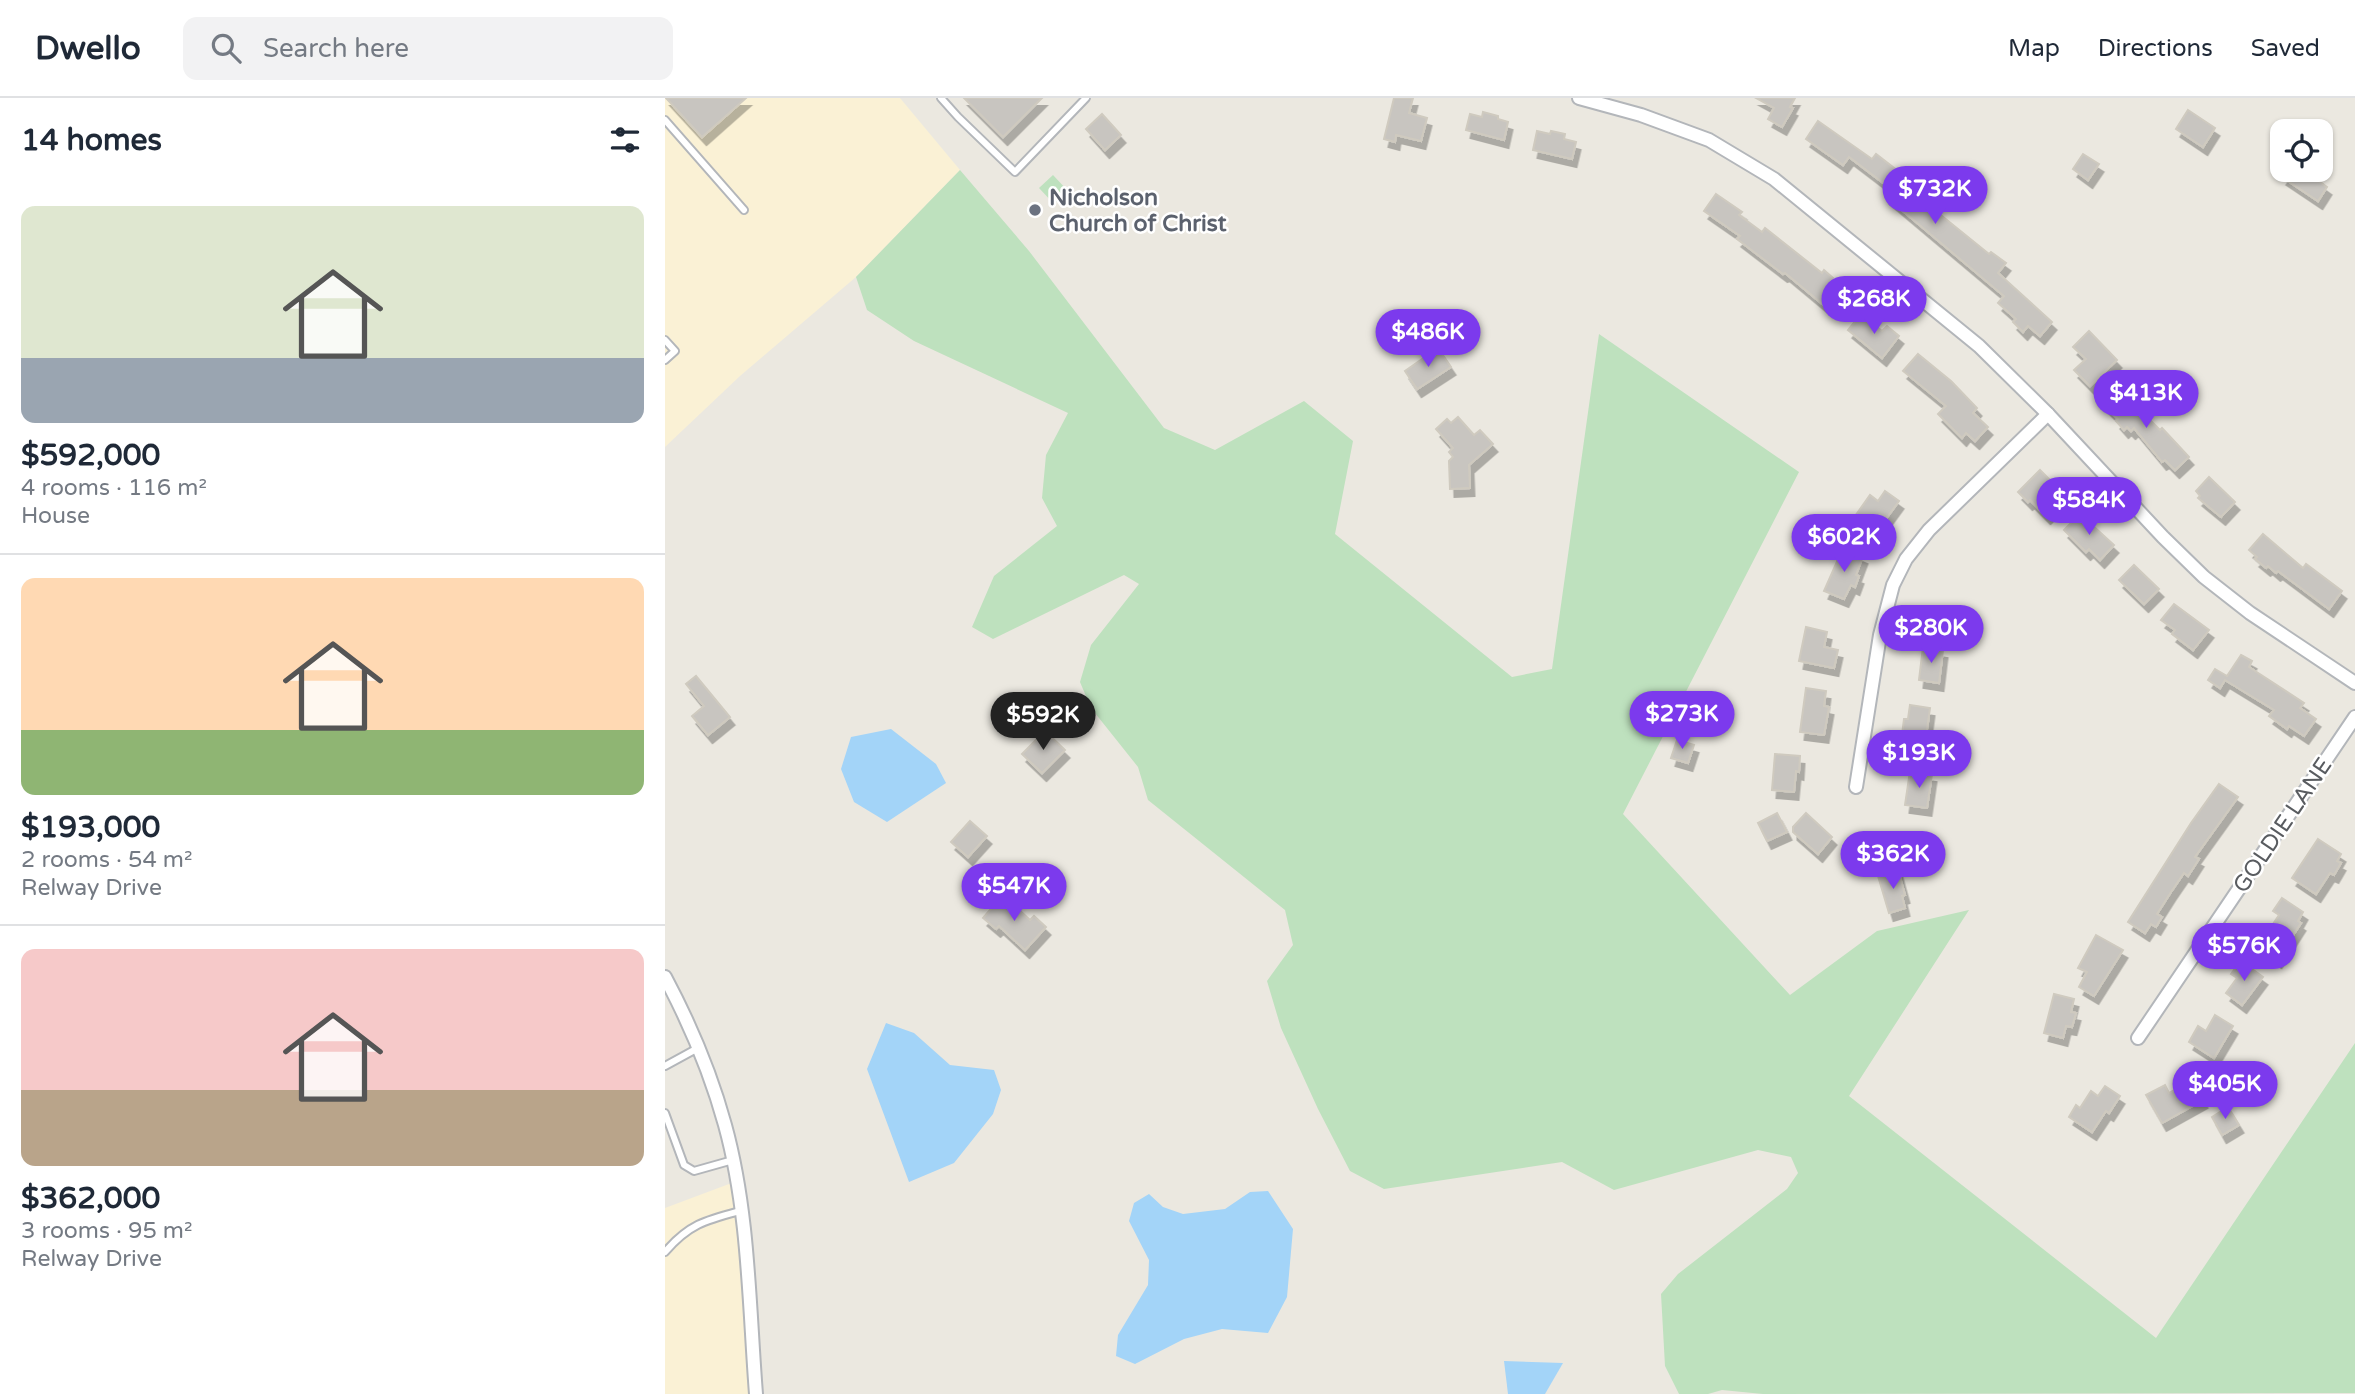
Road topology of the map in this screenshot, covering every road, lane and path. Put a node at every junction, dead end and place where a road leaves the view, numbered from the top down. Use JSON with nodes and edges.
{"nodes":[{"id":1,"x":941,"y":98,"type":"edge"},
{"id":2,"x":1086,"y":98,"type":"edge"},
{"id":3,"x":1579,"y":98,"type":"edge"},
{"id":4,"x":665,"y":120,"type":"edge"},
{"id":5,"x":744,"y":210,"type":"dead end"},
{"id":6,"x":665,"y":340,"type":"edge"},
{"id":7,"x":665,"y":360,"type":"edge"},
{"id":8,"x":2048,"y":414,"type":"junction"},
{"id":9,"x":2355,"y":683,"type":"edge"},
{"id":10,"x":2355,"y":717,"type":"edge"},
{"id":11,"x":1856,"y":787,"type":"dead end"},
{"id":12,"x":665,"y":977,"type":"edge"},
{"id":13,"x":2138,"y":1038,"type":"dead end"},
{"id":14,"x":698,"y":1048,"type":"junction"},
{"id":15,"x":665,"y":1066,"type":"edge"},
{"id":16,"x":665,"y":1113,"type":"edge"},
{"id":17,"x":733,"y":1160,"type":"junction"},
{"id":18,"x":740,"y":1211,"type":"junction"},
{"id":19,"x":665,"y":1252,"type":"edge"},
{"id":20,"x":755,"y":1394,"type":"edge"}],
"edges":[{"from":1,"to":2,"type":"lane"},
{"from":3,"to":8,"type":"street"},
{"from":4,"to":5,"type":"lane"},
{"from":6,"to":7,"type":"lane"},
{"from":8,"to":9,"type":"street"},
{"from":8,"to":11,"type":"street"},
{"from":10,"to":13,"type":"street","name":"GOLDIE LANE"},
{"from":12,"to":14,"type":"street"},
{"from":14,"to":15,"type":"lane"},
{"from":14,"to":17,"type":"street"},
{"from":16,"to":17,"type":"lane"},
{"from":17,"to":18,"type":"street"},
{"from":18,"to":19,"type":"lane"},
{"from":18,"to":20,"type":"street"}]}
